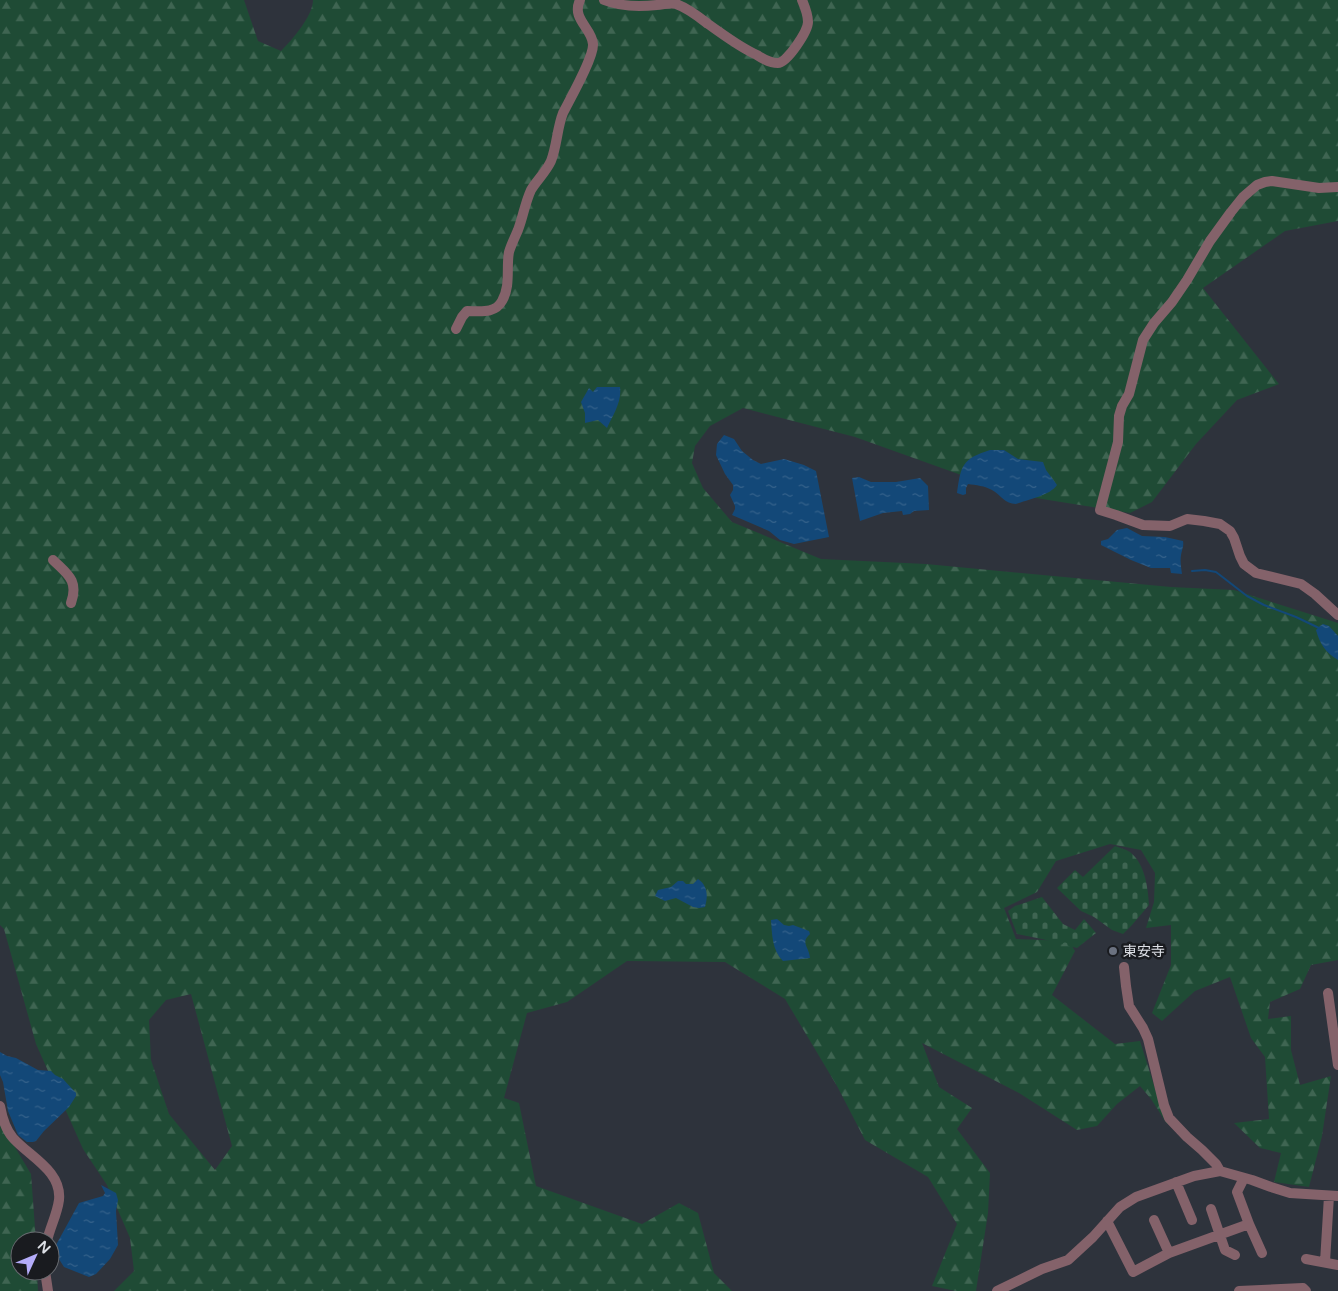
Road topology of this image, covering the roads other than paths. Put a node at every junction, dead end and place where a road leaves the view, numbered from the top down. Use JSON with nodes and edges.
{"nodes":[{"id":1,"x":580,"y":0,"type":"edge"},
{"id":2,"x":604,"y":0,"type":"edge"},
{"id":3,"x":802,"y":0,"type":"edge"},
{"id":4,"x":1338,"y":187,"type":"edge"},
{"id":5,"x":456,"y":329,"type":"dead end"},
{"id":6,"x":53,"y":560,"type":"dead end"},
{"id":7,"x":72,"y":603,"type":"dead end"},
{"id":8,"x":1338,"y":615,"type":"edge"},
{"id":9,"x":1124,"y":967,"type":"dead end"},
{"id":10,"x":1328,"y":994,"type":"dead end"},
{"id":11,"x":1338,"y":1065,"type":"edge"},
{"id":12,"x":0,"y":1106,"type":"edge"},
{"id":13,"x":1220,"y":1171,"type":"junction"},
{"id":14,"x":1244,"y":1178,"type":"junction"},
{"id":15,"x":1176,"y":1182,"type":"junction"},
{"id":16,"x":1333,"y":1196,"type":"edge"},
{"id":17,"x":1211,"y":1210,"type":"dead end"},
{"id":18,"x":1154,"y":1220,"type":"dead end"},
{"id":19,"x":1192,"y":1220,"type":"dead end"},
{"id":20,"x":1107,"y":1221,"type":"junction"},
{"id":21,"x":1249,"y":1224,"type":"junction"},
{"id":22,"x":50,"y":1231,"type":"edge"},
{"id":23,"x":1220,"y":1235,"type":"junction"},
{"id":24,"x":1169,"y":1253,"type":"junction"},
{"id":25,"x":1262,"y":1253,"type":"dead end"},
{"id":26,"x":1235,"y":1255,"type":"dead end"},
{"id":27,"x":1306,"y":1259,"type":"dead end"},
{"id":28,"x":1325,"y":1262,"type":"junction"},
{"id":29,"x":1338,"y":1265,"type":"edge"},
{"id":30,"x":1303,"y":1290,"type":"edge"},
{"id":31,"x":997,"y":1291,"type":"edge"},
{"id":32,"x":1239,"y":1291,"type":"edge"}],
"edges":[{"from":1,"to":5,"type":"street"},
{"from":2,"to":3,"type":"street"},
{"from":4,"to":8,"type":"street"},
{"from":6,"to":7,"type":"street"},
{"from":9,"to":13,"type":"street"},
{"from":10,"to":11,"type":"street"},
{"from":12,"to":22,"type":"street"},
{"from":13,"to":14,"type":"street"},
{"from":13,"to":15,"type":"street"},
{"from":14,"to":16,"type":"street"},
{"from":14,"to":21,"type":"street"},
{"from":15,"to":19,"type":"street"},
{"from":15,"to":20,"type":"street"},
{"from":16,"to":28,"type":"street"},
{"from":17,"to":23,"type":"street"},
{"from":18,"to":24,"type":"street"},
{"from":20,"to":24,"type":"street"},
{"from":20,"to":31,"type":"street"},
{"from":21,"to":23,"type":"street"},
{"from":21,"to":25,"type":"street"},
{"from":23,"to":24,"type":"street"},
{"from":23,"to":26,"type":"street"},
{"from":27,"to":28,"type":"street"},
{"from":28,"to":29,"type":"street"},
{"from":30,"to":32,"type":"street"}]}
